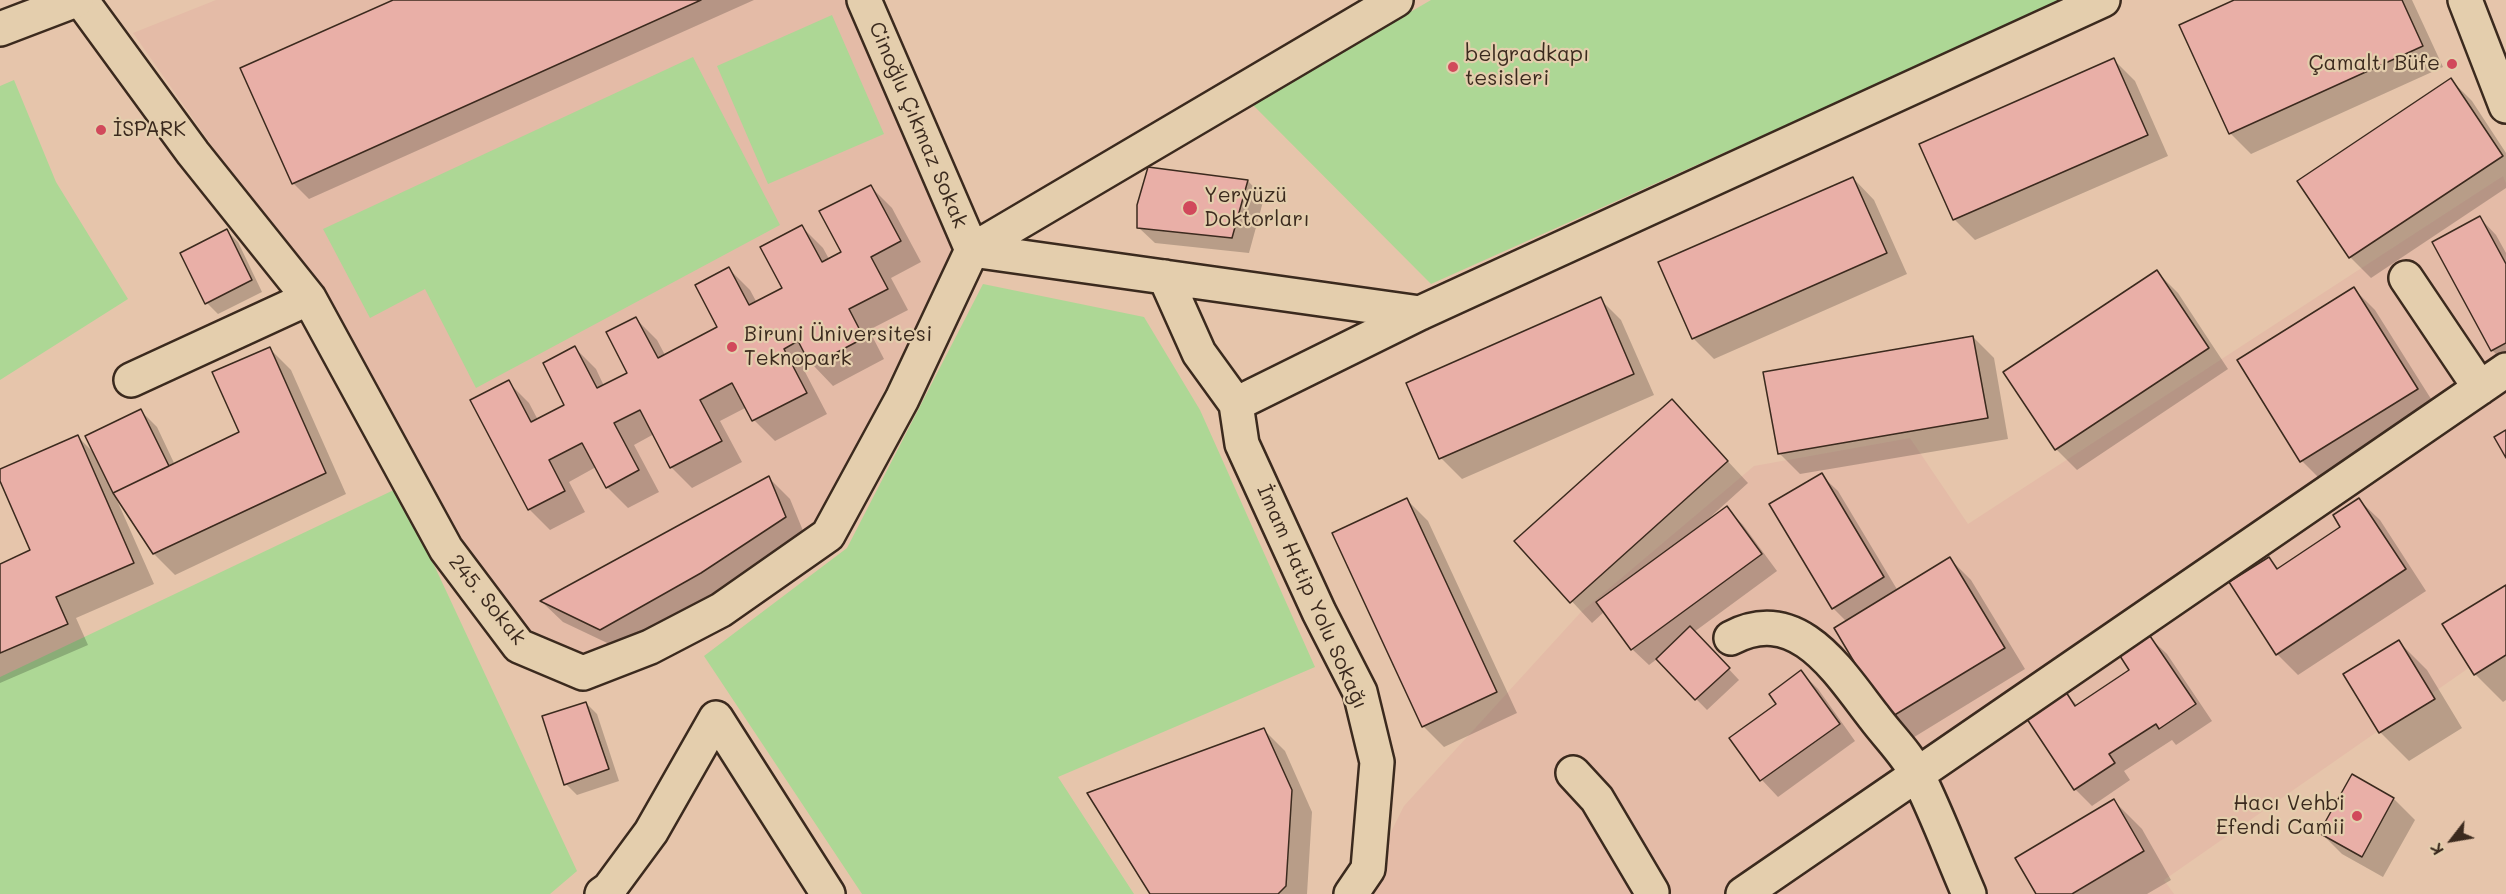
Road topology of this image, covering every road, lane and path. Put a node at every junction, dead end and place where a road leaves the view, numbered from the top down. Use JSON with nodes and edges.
{"nodes":[{"id":1,"x":79,"y":0,"type":"edge"},
{"id":2,"x":864,"y":0,"type":"edge"},
{"id":3,"x":1396,"y":0,"type":"edge"},
{"id":4,"x":2103,"y":0,"type":"edge"},
{"id":5,"x":2465,"y":0,"type":"edge"},
{"id":6,"x":0,"y":29,"type":"edge"},
{"id":7,"x":2506,"y":106,"type":"edge"},
{"id":8,"x":972,"y":250,"type":"junction"},
{"id":9,"x":1165,"y":277,"type":"junction"},
{"id":10,"x":2406,"y":278,"type":"dead end"},
{"id":11,"x":309,"y":298,"type":"junction"},
{"id":12,"x":1420,"y":313,"type":"junction"},
{"id":13,"x":2493,"y":379,"type":"edge"},
{"id":14,"x":131,"y":380,"type":"dead end"},
{"id":15,"x":1236,"y":405,"type":"junction"},
{"id":16,"x":1731,"y":638,"type":"dead end"},
{"id":17,"x":1573,"y":773,"type":"dead end"},
{"id":18,"x":1917,"y":773,"type":"junction"},
{"id":19,"x":1652,"y":892,"type":"dead end"},
{"id":20,"x":602,"y":894,"type":"edge"},
{"id":21,"x":828,"y":894,"type":"edge"},
{"id":22,"x":1350,"y":894,"type":"edge"},
{"id":23,"x":1743,"y":894,"type":"edge"},
{"id":24,"x":1969,"y":894,"type":"edge"}],
"edges":[{"from":1,"to":6,"type":"street"},
{"from":1,"to":11,"type":"street","name":"245. Sokak"},
{"from":2,"to":8,"type":"street","name":"Cinoğlu Çıkmaz Sokak"},
{"from":3,"to":8,"type":"street"},
{"from":4,"to":12,"type":"street"},
{"from":5,"to":7,"type":"street"},
{"from":8,"to":9,"type":"street"},
{"from":8,"to":11,"type":"street","name":"245. Sokak"},
{"from":9,"to":12,"type":"street"},
{"from":9,"to":15,"type":"street"},
{"from":10,"to":13,"type":"street"},
{"from":11,"to":14,"type":"street"},
{"from":12,"to":15,"type":"street"},
{"from":13,"to":18,"type":"street"},
{"from":15,"to":22,"type":"street","name":"İmam Hatip Yolu Sokağı"},
{"from":16,"to":18,"type":"street"},
{"from":17,"to":19,"type":"street"},
{"from":18,"to":23,"type":"street"},
{"from":18,"to":24,"type":"street"},
{"from":20,"to":21,"type":"street"}]}
